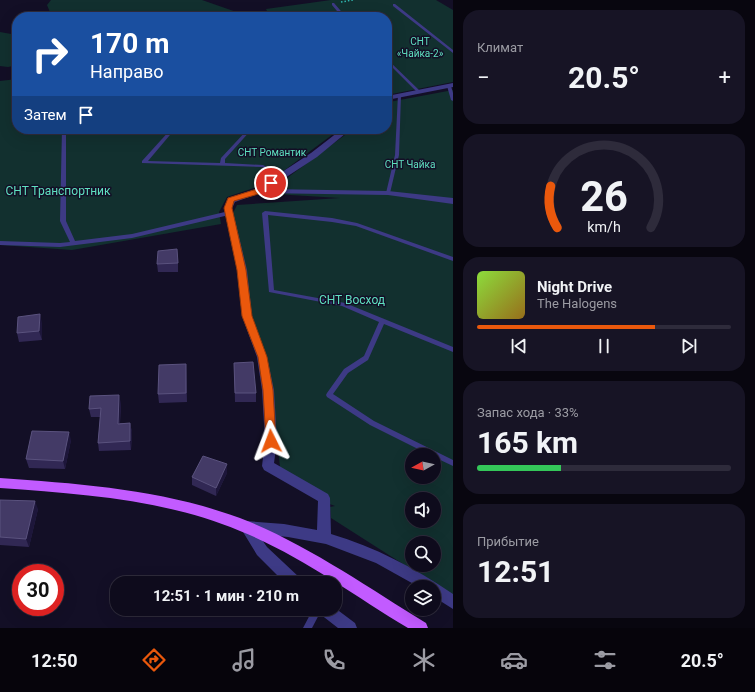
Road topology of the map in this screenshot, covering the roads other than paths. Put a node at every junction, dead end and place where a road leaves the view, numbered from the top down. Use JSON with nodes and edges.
{"nodes":[{"id":1,"x":333,"y":4,"type":"dead end"},
{"id":2,"x":394,"y":5,"type":"dead end"},
{"id":3,"x":340,"y":12,"type":"edge"},
{"id":4,"x":453,"y":52,"type":"edge"},
{"id":5,"x":392,"y":65,"type":"edge"},
{"id":6,"x":451,"y":85,"type":"edge"},
{"id":7,"x":418,"y":91,"type":"junction"},
{"id":8,"x":399,"y":95,"type":"junction"},
{"id":9,"x":392,"y":97,"type":"edge"},
{"id":10,"x":453,"y":100,"type":"edge"},
{"id":11,"x":64,"y":134,"type":"edge"},
{"id":12,"x":169,"y":134,"type":"edge"},
{"id":13,"x":246,"y":134,"type":"edge"},
{"id":14,"x":341,"y":134,"type":"edge"},
{"id":15,"x":222,"y":164,"type":"junction"},
{"id":16,"x":283,"y":176,"type":"junction"},
{"id":17,"x":259,"y":191,"type":"junction"},
{"id":18,"x":388,"y":192,"type":"junction"},
{"id":19,"x":453,"y":201,"type":"edge"},
{"id":20,"x":229,"y":213,"type":"junction"},
{"id":21,"x":0,"y":242,"type":"edge"},
{"id":22,"x":73,"y":243,"type":"junction"},
{"id":23,"x":453,"y":259,"type":"edge"},
{"id":24,"x":383,"y":320,"type":"junction"},
{"id":25,"x":453,"y":350,"type":"edge"},
{"id":26,"x":453,"y":463,"type":"edge"},
{"id":27,"x":0,"y":483,"type":"edge"},
{"id":28,"x":246,"y":527,"type":"junction"},
{"id":29,"x":324,"y":539,"type":"junction"},
{"id":30,"x":288,"y":576,"type":"edge"},
{"id":31,"x":418,"y":580,"type":"edge"},
{"id":32,"x":441,"y":594,"type":"edge"},
{"id":33,"x":453,"y":602,"type":"edge"},
{"id":34,"x":314,"y":616,"type":"edge"},
{"id":35,"x":334,"y":616,"type":"edge"},
{"id":36,"x":307,"y":628,"type":"edge"},
{"id":37,"x":350,"y":628,"type":"edge"},
{"id":38,"x":421,"y":628,"type":"edge"}],
"edges":[{"from":1,"to":3,"type":"lane"},
{"from":2,"to":4,"type":"lane"},
{"from":5,"to":7,"type":"lane"},
{"from":6,"to":7,"type":"street"},
{"from":6,"to":10,"type":"lane"},
{"from":7,"to":8,"type":"street"},
{"from":8,"to":9,"type":"street"},
{"from":8,"to":18,"type":"lane"},
{"from":11,"to":22,"type":"lane"},
{"from":12,"to":15,"type":"lane"},
{"from":13,"to":15,"type":"lane"},
{"from":14,"to":16,"type":"street"},
{"from":15,"to":16,"type":"lane"},
{"from":16,"to":17,"type":"street"},
{"from":17,"to":18,"type":"street"},
{"from":17,"to":20,"type":"street"},
{"from":18,"to":19,"type":"street"},
{"from":20,"to":22,"type":"lane"},
{"from":20,"to":29,"type":"street"},
{"from":21,"to":22,"type":"lane"},
{"from":23,"to":24,"type":"lane"},
{"from":24,"to":25,"type":"lane"},
{"from":24,"to":26,"type":"lane"},
{"from":27,"to":28,"type":"main road"},
{"from":28,"to":29,"type":"street"},
{"from":28,"to":30,"type":"street"},
{"from":28,"to":38,"type":"main road"},
{"from":29,"to":31,"type":"street"},
{"from":32,"to":33,"type":"street"},
{"from":34,"to":36,"type":"lane"},
{"from":35,"to":37,"type":"street"}]}
